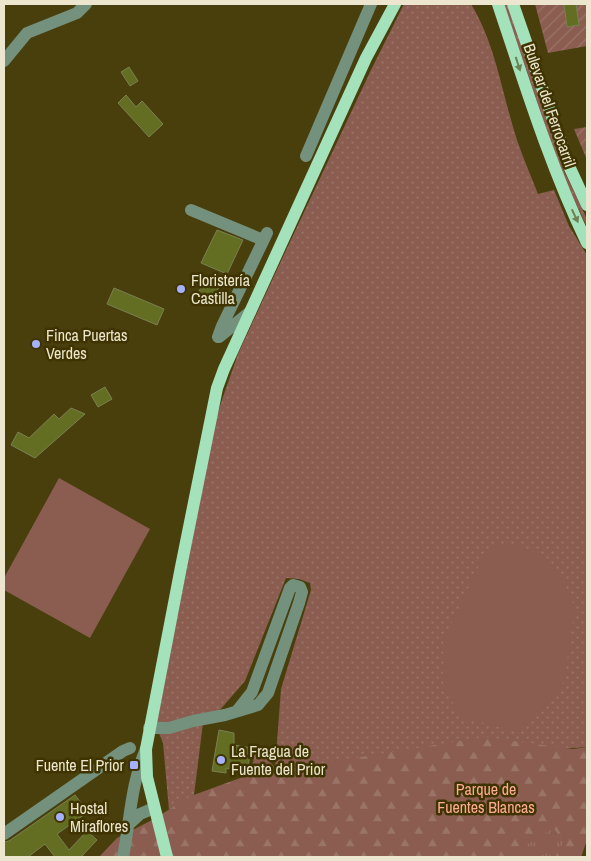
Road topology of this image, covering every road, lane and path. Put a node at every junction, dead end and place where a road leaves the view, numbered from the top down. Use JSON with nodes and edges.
{"nodes":[{"id":1,"x":86,"y":4,"type":"edge"},
{"id":2,"x":371,"y":4,"type":"edge"},
{"id":3,"x":395,"y":4,"type":"edge"},
{"id":4,"x":498,"y":4,"type":"edge"},
{"id":5,"x":513,"y":4,"type":"edge"},
{"id":6,"x":4,"y":62,"type":"edge"},
{"id":7,"x":306,"y":156,"type":"dead end"},
{"id":8,"x":587,"y":205,"type":"edge"},
{"id":9,"x":191,"y":210,"type":"dead end"},
{"id":10,"x":587,"y":242,"type":"edge"},
{"id":11,"x":250,"y":312,"type":"junction"},
{"id":12,"x":237,"y":711,"type":"junction"},
{"id":13,"x":149,"y":728,"type":"junction"},
{"id":14,"x":130,"y":748,"type":"dead end"},
{"id":15,"x":146,"y":749,"type":"junction"},
{"id":16,"x":153,"y":804,"type":"junction"},
{"id":17,"x":132,"y":805,"type":"junction"},
{"id":18,"x":128,"y":824,"type":"junction"},
{"id":19,"x":4,"y":834,"type":"edge"},
{"id":20,"x":124,"y":857,"type":"edge"},
{"id":21,"x":167,"y":857,"type":"edge"}],
"edges":[{"from":1,"to":6,"type":"street"},
{"from":2,"to":7,"type":"street"},
{"from":3,"to":11,"type":"main road"},
{"from":4,"to":10,"type":"main road","name":"Bulevar del Ferrocarril","one_way":true},
{"from":5,"to":8,"type":"main road","name":"Bulevar del Ferrocarril"},
{"from":9,"to":11,"type":"street"},
{"from":11,"to":13,"type":"main road"},
{"from":12,"to":12,"type":"street"},
{"from":12,"to":13,"type":"street"},
{"from":13,"to":15,"type":"main road"},
{"from":14,"to":19,"type":"street"},
{"from":15,"to":16,"type":"main road"},
{"from":15,"to":17,"type":"street"},
{"from":16,"to":17,"type":"street"},
{"from":16,"to":18,"type":"street"},
{"from":16,"to":21,"type":"main road"},
{"from":17,"to":18,"type":"street"},
{"from":18,"to":20,"type":"street"}]}
